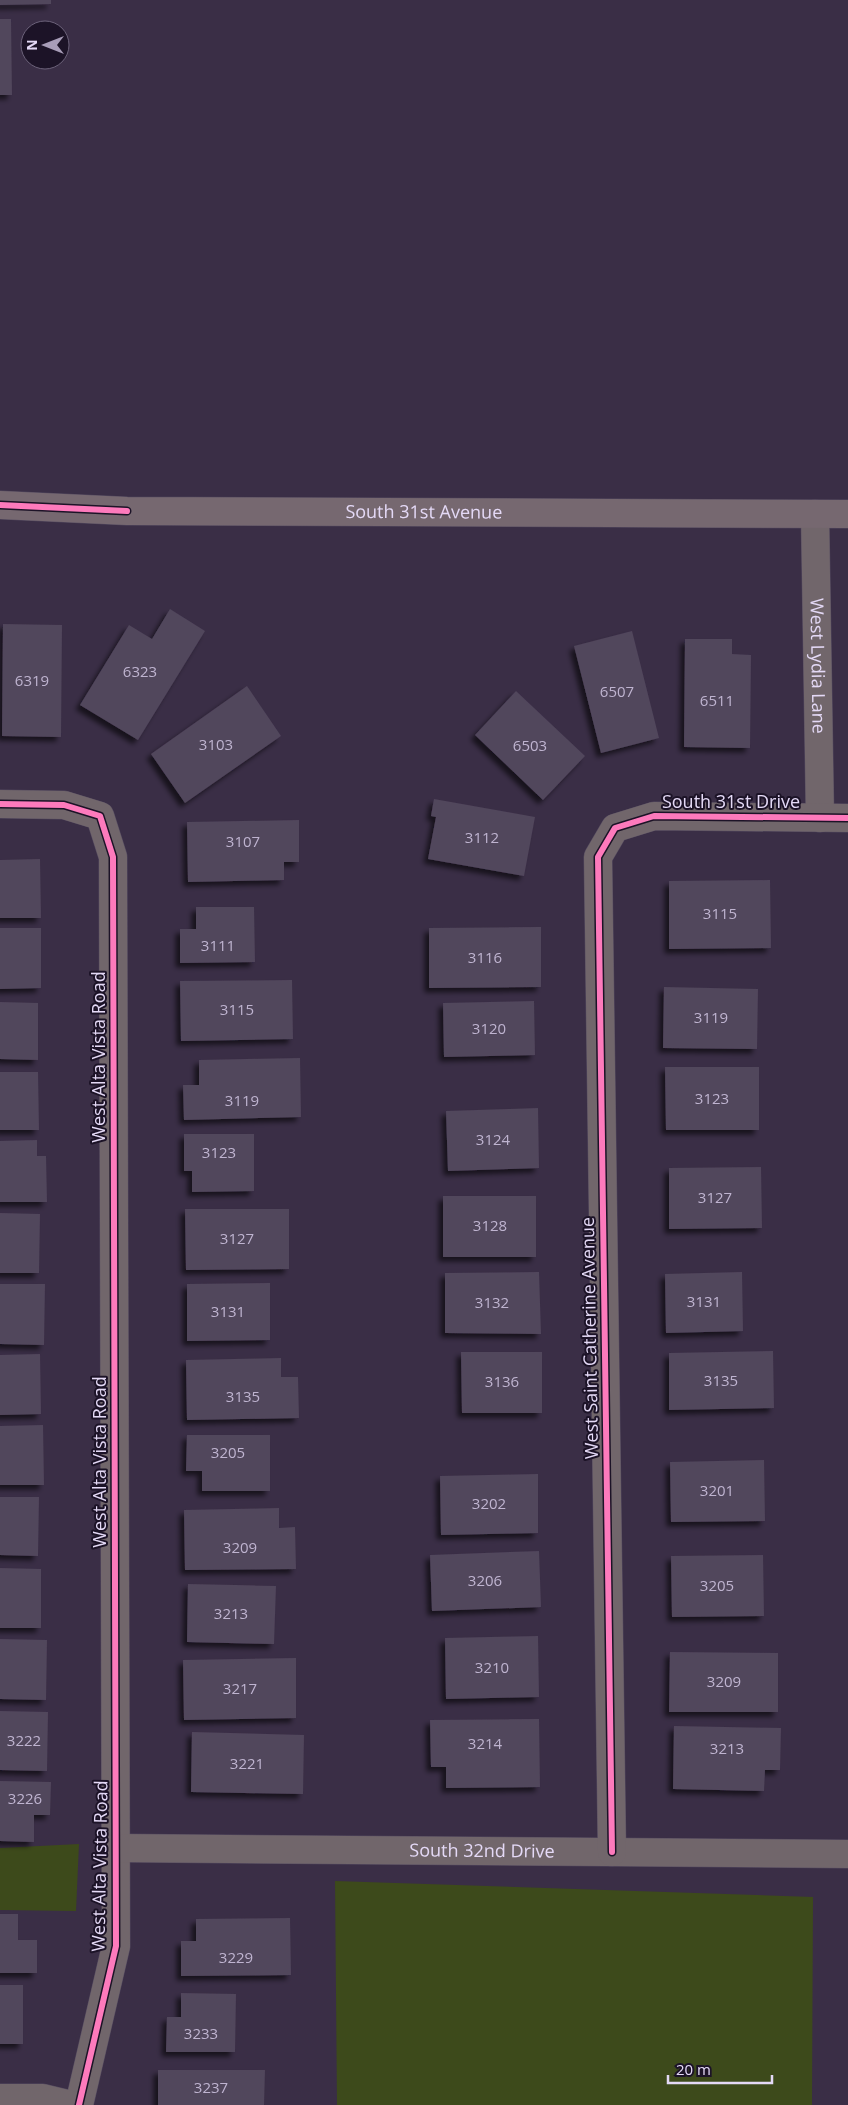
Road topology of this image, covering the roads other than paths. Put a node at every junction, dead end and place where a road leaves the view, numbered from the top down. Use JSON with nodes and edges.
{"nodes":[{"id":1,"x":0,"y":505,"type":"edge"},
{"id":2,"x":815,"y":514,"type":"junction"},
{"id":3,"x":848,"y":514,"type":"edge"},
{"id":4,"x":0,"y":804,"type":"edge"},
{"id":5,"x":820,"y":818,"type":"junction"},
{"id":6,"x":848,"y":818,"type":"edge"},
{"id":7,"x":615,"y":828,"type":"joint"},
{"id":8,"x":116,"y":1848,"type":"junction"},
{"id":9,"x":612,"y":1852,"type":"junction"},
{"id":10,"x":848,"y":1854,"type":"edge"},
{"id":11,"x":0,"y":2098,"type":"edge"},
{"id":12,"x":72,"y":2105,"type":"edge"},
{"id":13,"x":79,"y":2105,"type":"edge"}],
"edges":[{"from":1,"to":2,"type":"street","name":"South 31st Avenue"},
{"from":2,"to":3,"type":"street","name":"South 31st Avenue"},
{"from":2,"to":5,"type":"street","name":"West Lydia Lane"},
{"from":4,"to":8,"type":"street","name":"West Alta Vista Road"},
{"from":5,"to":6,"type":"street","name":"South 31st Drive"},
{"from":5,"to":7,"type":"street","name":"South 31st Drive"},
{"from":7,"to":9,"type":"street","name":"West Saint Catherine Avenue"},
{"from":8,"to":9,"type":"street","name":"South 32nd Drive"},
{"from":8,"to":13,"type":"street","name":"West Alta Vista Road"},
{"from":9,"to":10,"type":"street","name":"South 32nd Drive"},
{"from":11,"to":12,"type":"street"}]}
